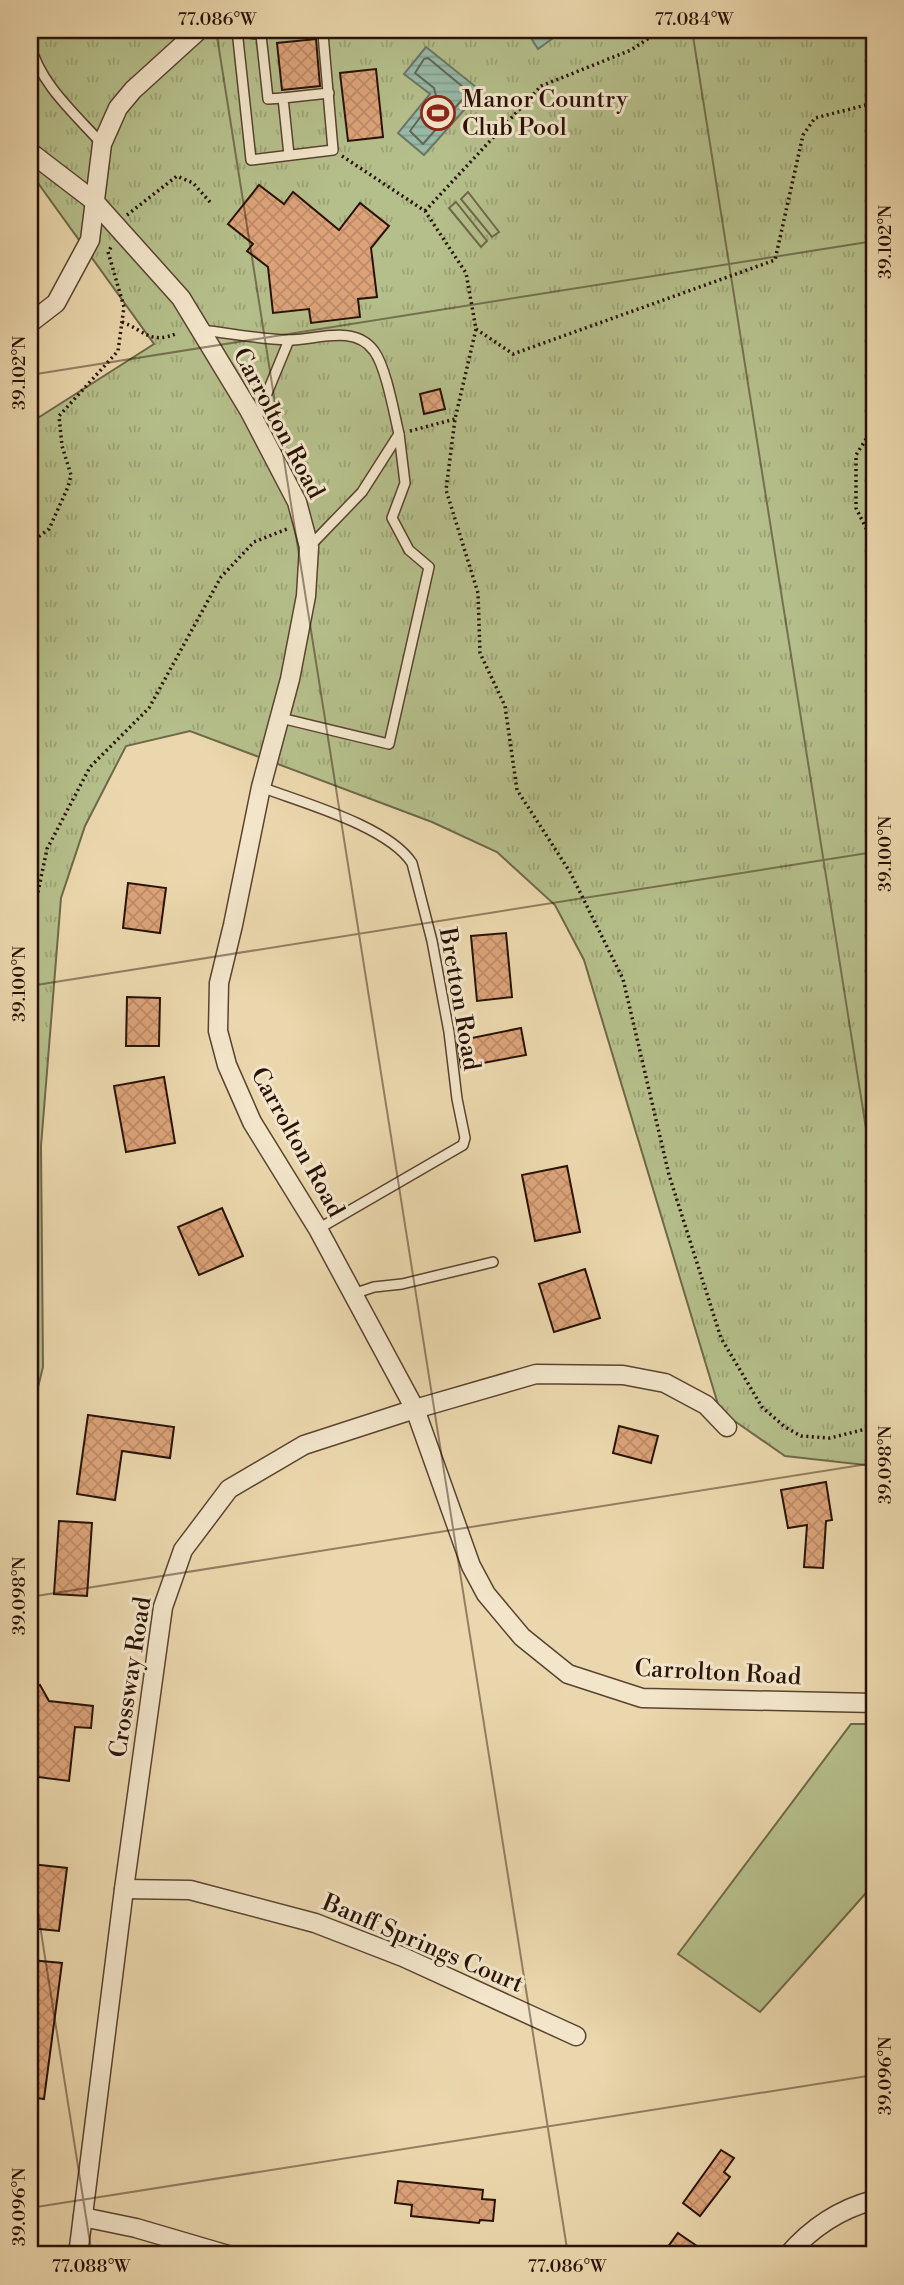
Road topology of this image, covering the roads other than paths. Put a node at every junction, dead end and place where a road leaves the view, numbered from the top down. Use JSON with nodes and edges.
{"nodes":[{"id":1,"x":199,"y":30,"type":"edge"},
{"id":2,"x":237,"y":30,"type":"edge"},
{"id":3,"x":320,"y":30,"type":"edge"},
{"id":4,"x":263,"y":32,"type":"edge"},
{"id":5,"x":30,"y":44,"type":"edge"},
{"id":6,"x":329,"y":93,"type":"junction"},
{"id":7,"x":283,"y":99,"type":"junction"},
{"id":8,"x":102,"y":144,"type":"junction"},
{"id":9,"x":30,"y":152,"type":"edge"},
{"id":10,"x":289,"y":155,"type":"junction"},
{"id":11,"x":94,"y":201,"type":"junction"},
{"id":12,"x":30,"y":323,"type":"edge"},
{"id":13,"x":200,"y":330,"type":"junction"},
{"id":14,"x":289,"y":340,"type":"junction"},
{"id":15,"x":256,"y":421,"type":"junction"},
{"id":16,"x":399,"y":434,"type":"junction"},
{"id":17,"x":309,"y":547,"type":"junction"},
{"id":18,"x":281,"y":718,"type":"junction"},
{"id":19,"x":261,"y":787,"type":"junction"},
{"id":20,"x":318,"y":1229,"type":"junction"},
{"id":21,"x":493,"y":1262,"type":"dead end"},
{"id":22,"x":353,"y":1294,"type":"junction"},
{"id":23,"x":415,"y":1409,"type":"junction"},
{"id":24,"x":727,"y":1427,"type":"dead end"},
{"id":25,"x":874,"y":1703,"type":"edge"},
{"id":26,"x":124,"y":1889,"type":"junction"},
{"id":27,"x":576,"y":2036,"type":"dead end"},
{"id":28,"x":874,"y":2200,"type":"edge"},
{"id":29,"x":83,"y":2217,"type":"junction"},
{"id":30,"x":78,"y":2255,"type":"edge"},
{"id":31,"x":228,"y":2255,"type":"edge"},
{"id":32,"x":788,"y":2255,"type":"edge"}],
"edges":[{"from":1,"to":8,"type":"street"},
{"from":2,"to":4,"type":"lane"},
{"from":2,"to":10,"type":"lane"},
{"from":3,"to":6,"type":"lane"},
{"from":4,"to":7,"type":"lane"},
{"from":5,"to":8,"type":"lane"},
{"from":6,"to":7,"type":"lane"},
{"from":6,"to":10,"type":"lane"},
{"from":7,"to":10,"type":"lane"},
{"from":8,"to":11,"type":"street"},
{"from":9,"to":11,"type":"street","name":"Carrolton Road"},
{"from":11,"to":12,"type":"street"},
{"from":11,"to":13,"type":"street","name":"Carrolton Road"},
{"from":13,"to":14,"type":"lane"},
{"from":13,"to":15,"type":"street","name":"Carrolton Road"},
{"from":14,"to":15,"type":"lane"},
{"from":14,"to":16,"type":"lane"},
{"from":15,"to":17,"type":"street","name":"Carrolton Road"},
{"from":16,"to":17,"type":"lane"},
{"from":16,"to":18,"type":"lane"},
{"from":17,"to":18,"type":"street","name":"Carrolton Road"},
{"from":18,"to":19,"type":"street","name":"Carrolton Road"},
{"from":19,"to":20,"type":"street","name":"Carrolton Road"},
{"from":19,"to":20,"type":"lane","name":"Bretton Road"},
{"from":20,"to":22,"type":"street","name":"Carrolton Road"},
{"from":21,"to":22,"type":"lane"},
{"from":22,"to":23,"type":"street","name":"Carrolton Road"},
{"from":23,"to":24,"type":"street","name":"Crossway Road"},
{"from":23,"to":25,"type":"street","name":"Carrolton Road"},
{"from":23,"to":26,"type":"street","name":"Crossway Road"},
{"from":26,"to":27,"type":"street","name":"Banff Springs Court"},
{"from":26,"to":29,"type":"street","name":"Crossway Road"},
{"from":28,"to":32,"type":"street"},
{"from":29,"to":30,"type":"street","name":"Crossway Road"},
{"from":29,"to":31,"type":"street"}]}
